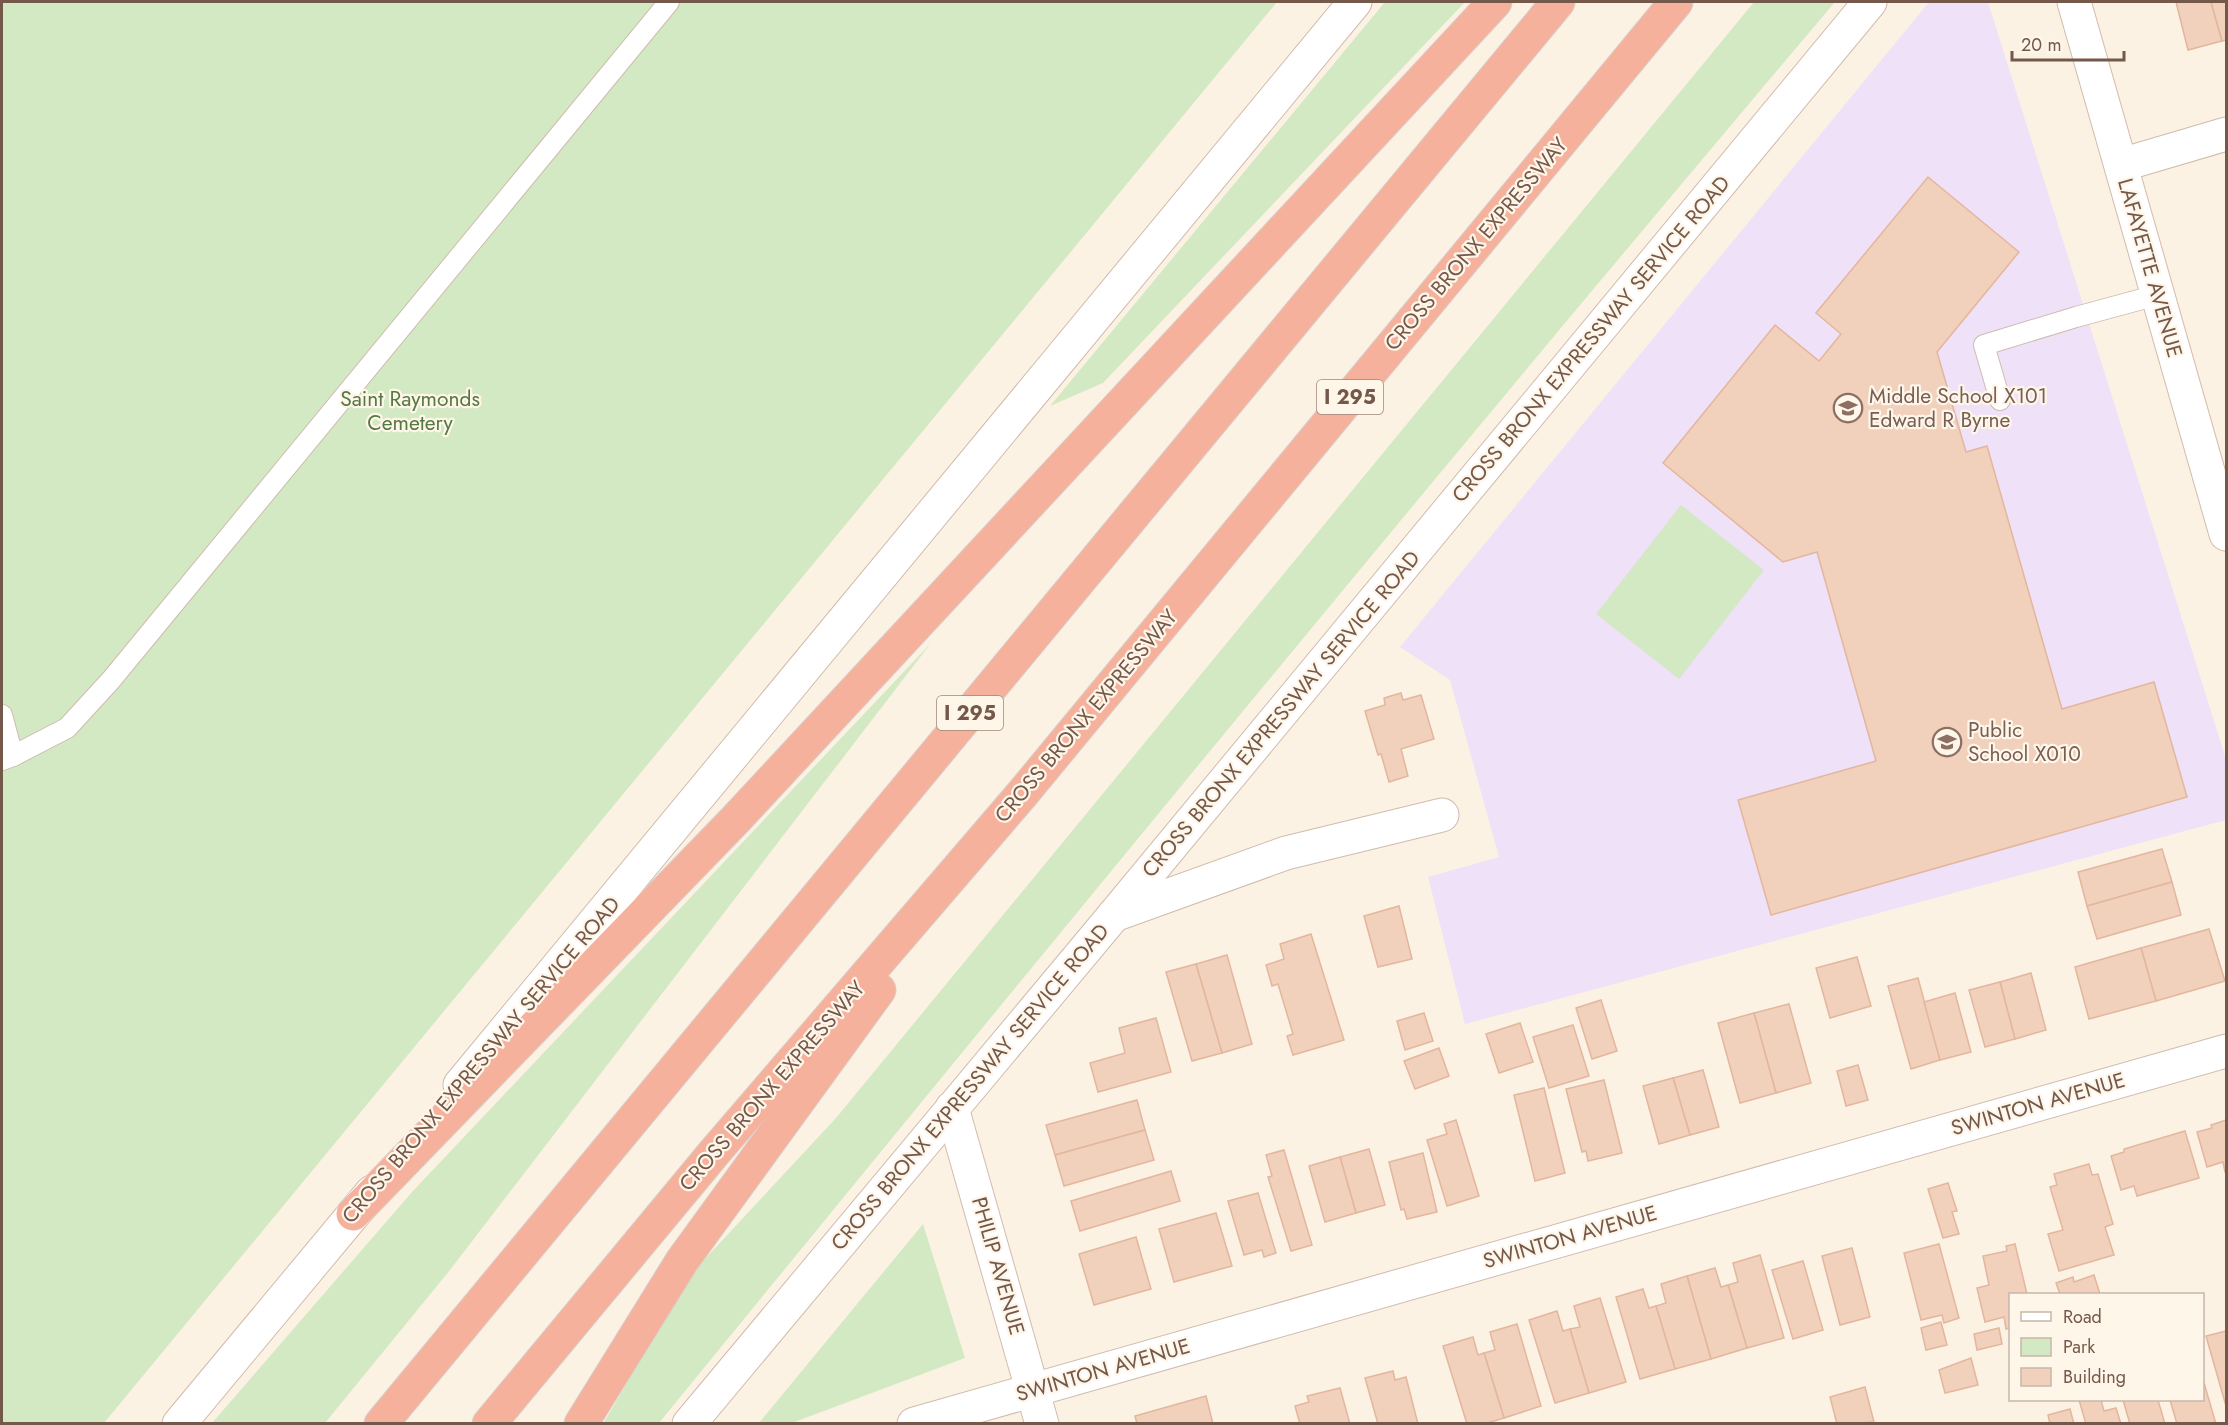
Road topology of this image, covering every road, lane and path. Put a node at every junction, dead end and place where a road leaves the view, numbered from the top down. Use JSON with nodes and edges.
{"nodes":[{"id":1,"x":669,"y":2,"type":"edge"},
{"id":2,"x":1355,"y":2,"type":"edge"},
{"id":3,"x":1495,"y":2,"type":"edge"},
{"id":4,"x":1558,"y":2,"type":"edge"},
{"id":5,"x":1676,"y":2,"type":"edge"},
{"id":6,"x":1870,"y":2,"type":"edge"},
{"id":7,"x":2074,"y":2,"type":"edge"},
{"id":8,"x":2226,"y":134,"type":"edge"},
{"id":9,"x":2121,"y":165,"type":"junction"},
{"id":10,"x":2157,"y":295,"type":"junction"},
{"id":11,"x":2000,"y":400,"type":"dead end"},
{"id":12,"x":2226,"y":534,"type":"edge"},
{"id":13,"x":2,"y":715,"type":"edge"},
{"id":14,"x":7,"y":758,"type":"edge"},
{"id":15,"x":1023,"y":793,"type":"junction"},
{"id":16,"x":1442,"y":815,"type":"dead end"},
{"id":17,"x":1114,"y":915,"type":"junction"},
{"id":18,"x":2226,"y":1051,"type":"edge"},
{"id":19,"x":952,"y":1108,"type":"junction"},
{"id":20,"x":353,"y":1214,"type":"junction"},
{"id":21,"x":1033,"y":1390,"type":"junction"},
{"id":22,"x":179,"y":1424,"type":"edge"},
{"id":23,"x":381,"y":1424,"type":"edge"},
{"id":24,"x":489,"y":1424,"type":"edge"},
{"id":25,"x":581,"y":1424,"type":"edge"},
{"id":26,"x":689,"y":1424,"type":"edge"},
{"id":27,"x":914,"y":1424,"type":"edge"},
{"id":28,"x":1042,"y":1424,"type":"edge"}],
"edges":[{"from":1,"to":14,"type":"lane"},
{"from":2,"to":20,"type":"street","name":"CROSS BRONX EXPRESSWAY SERVICE ROAD"},
{"from":3,"to":20,"type":"highway"},
{"from":4,"to":23,"type":"highway","number":"I 295"},
{"from":5,"to":15,"type":"highway","name":"CROSS BRONX EXPRESSWAY","number":"I 295"},
{"from":6,"to":17,"type":"street","name":"CROSS BRONX EXPRESSWAY SERVICE ROAD"},
{"from":7,"to":9,"type":"street","name":"LAFAYETTE AVENUE"},
{"from":8,"to":9,"type":"street"},
{"from":9,"to":10,"type":"street","name":"LAFAYETTE AVENUE"},
{"from":10,"to":11,"type":"lane"},
{"from":10,"to":12,"type":"street","name":"LAFAYETTE AVENUE"},
{"from":13,"to":14,"type":"lane"},
{"from":15,"to":24,"type":"highway","name":"CROSS BRONX EXPRESSWAY","number":"I 295"},
{"from":15,"to":25,"type":"highway"},
{"from":16,"to":17,"type":"street"},
{"from":17,"to":19,"type":"street","name":"CROSS BRONX EXPRESSWAY SERVICE ROAD"},
{"from":18,"to":21,"type":"street","name":"SWINTON AVENUE"},
{"from":19,"to":21,"type":"street","name":"PHILIP AVENUE"},
{"from":19,"to":26,"type":"street","name":"CROSS BRONX EXPRESSWAY SERVICE ROAD"},
{"from":20,"to":22,"type":"street","name":"CROSS BRONX EXPRESSWAY SERVICE ROAD"},
{"from":21,"to":27,"type":"street","name":"SWINTON AVENUE"},
{"from":21,"to":28,"type":"street","name":"PHILIP AVENUE"}]}
